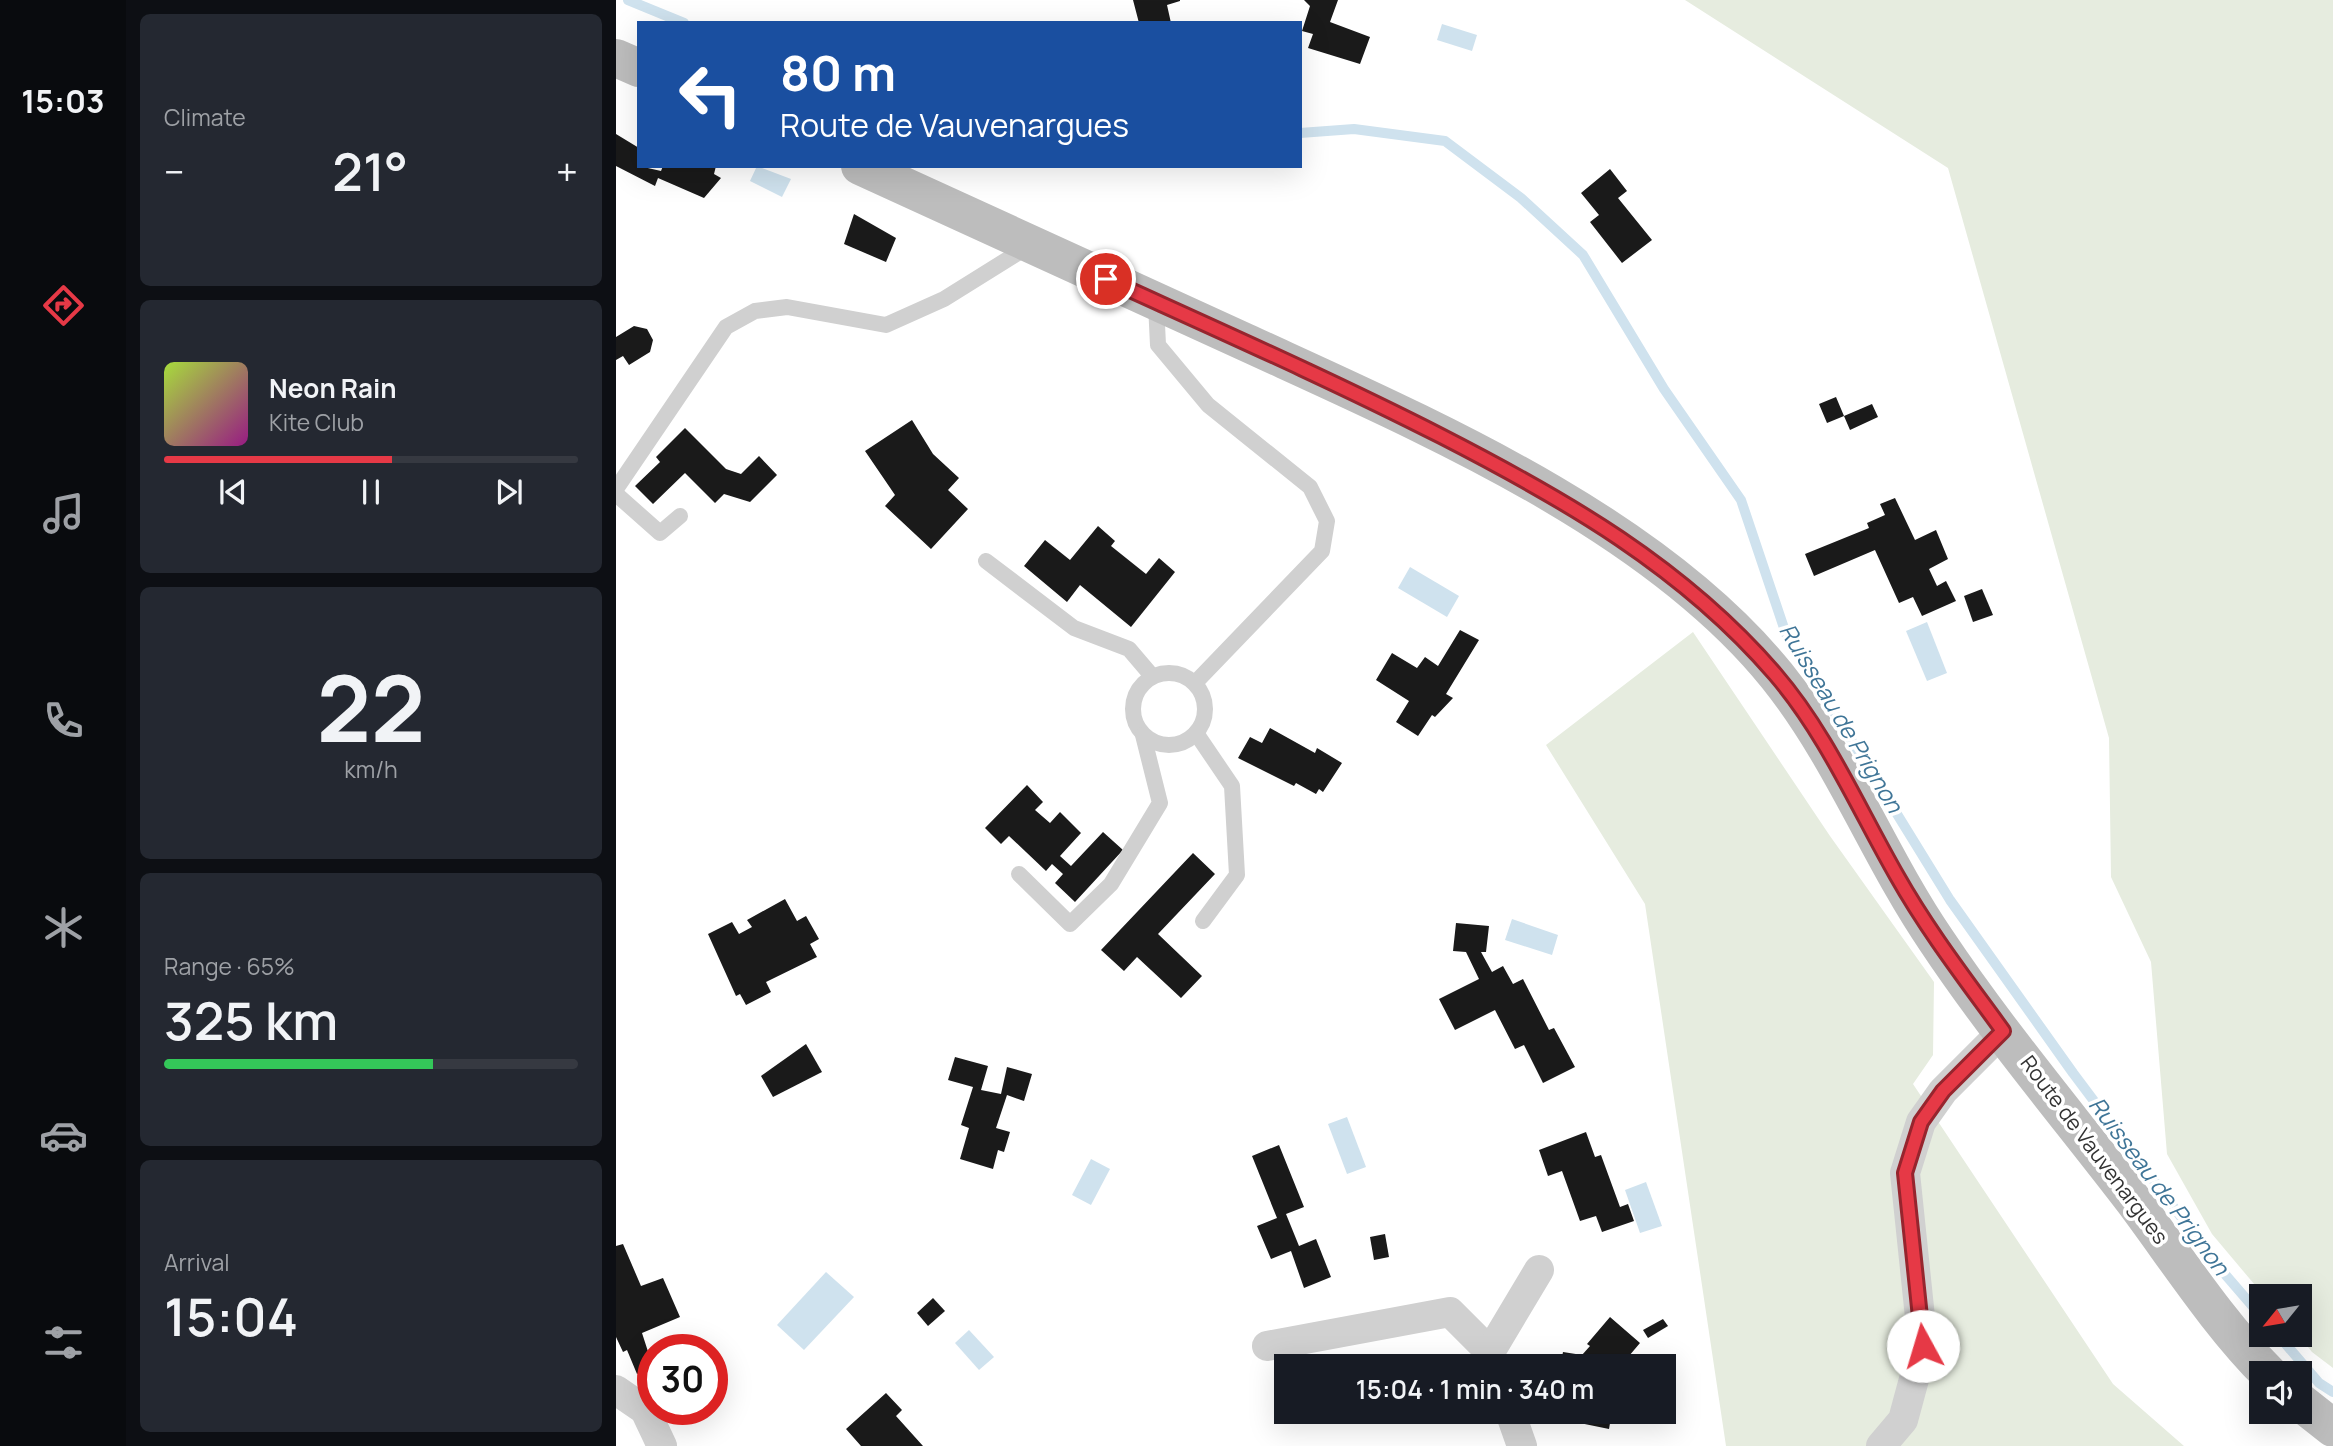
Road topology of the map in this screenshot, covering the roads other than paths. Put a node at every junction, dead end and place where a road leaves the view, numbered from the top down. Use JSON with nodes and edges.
{"nodes":[{"id":1,"x":616,"y":58,"type":"edge"},
{"id":2,"x":637,"y":67,"type":"edge"},
{"id":3,"x":864,"y":168,"type":"edge"},
{"id":4,"x":1031,"y":244,"type":"junction"},
{"id":5,"x":1155,"y":301,"type":"junction"},
{"id":6,"x":616,"y":492,"type":"edge"},
{"id":7,"x":680,"y":516,"type":"dead end"},
{"id":8,"x":986,"y":562,"type":"dead end"},
{"id":9,"x":1153,"y":676,"type":"junction"},
{"id":10,"x":1195,"y":683,"type":"junction"},
{"id":11,"x":1196,"y":733,"type":"junction"},
{"id":12,"x":1143,"y":735,"type":"junction"},
{"id":13,"x":1019,"y":874,"type":"dead end"},
{"id":14,"x":1203,"y":921,"type":"dead end"},
{"id":15,"x":2003,"y":1031,"type":"junction"},
{"id":16,"x":1539,"y":1270,"type":"dead end"},
{"id":17,"x":1268,"y":1346,"type":"dead end"},
{"id":18,"x":1488,"y":1354,"type":"edge"},
{"id":19,"x":1495,"y":1354,"type":"edge"},
{"id":20,"x":2257,"y":1361,"type":"edge"},
{"id":21,"x":616,"y":1390,"type":"edge"},
{"id":22,"x":2312,"y":1411,"type":"edge"},
{"id":23,"x":1514,"y":1424,"type":"edge"},
{"id":24,"x":2333,"y":1427,"type":"edge"},
{"id":25,"x":662,"y":1446,"type":"edge"},
{"id":26,"x":1522,"y":1446,"type":"edge"},
{"id":27,"x":1881,"y":1446,"type":"edge"}],
"edges":[{"from":1,"to":2,"type":"main road"},
{"from":3,"to":4,"type":"main road","name":"Route de Vauvenargues"},
{"from":4,"to":5,"type":"main road","name":"Route de Vauvenargues"},
{"from":4,"to":6,"type":"lane"},
{"from":5,"to":10,"type":"lane"},
{"from":5,"to":15,"type":"main road","name":"Route de Vauvenargues"},
{"from":6,"to":7,"type":"lane"},
{"from":8,"to":9,"type":"lane"},
{"from":9,"to":10,"type":"lane"},
{"from":9,"to":12,"type":"lane"},
{"from":10,"to":11,"type":"lane"},
{"from":11,"to":12,"type":"lane"},
{"from":11,"to":14,"type":"lane"},
{"from":12,"to":13,"type":"lane"},
{"from":15,"to":20,"type":"main road","name":"Route de Vauvenargues"},
{"from":15,"to":27,"type":"street"},
{"from":16,"to":19,"type":"street"},
{"from":17,"to":18,"type":"street"},
{"from":21,"to":25,"type":"street"},
{"from":22,"to":24,"type":"main road"},
{"from":23,"to":26,"type":"street"}]}
